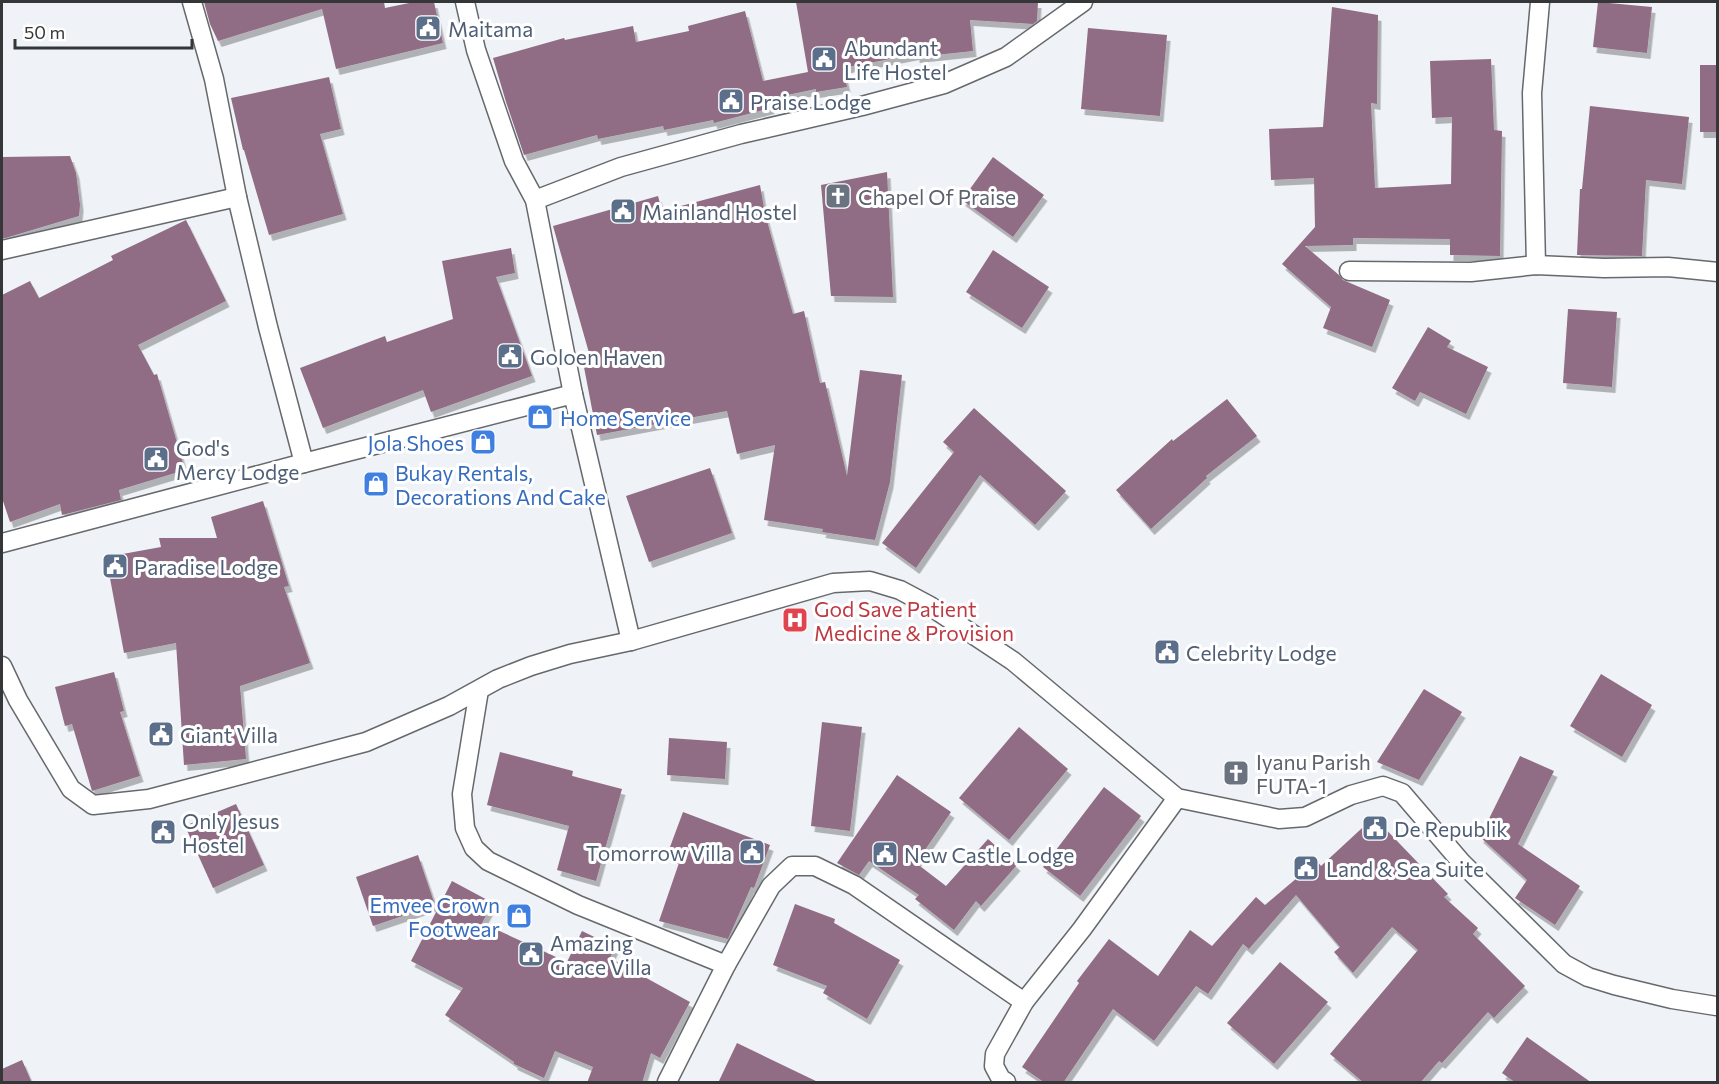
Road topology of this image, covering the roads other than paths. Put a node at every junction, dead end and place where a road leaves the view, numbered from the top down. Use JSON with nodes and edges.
{"nodes":[{"id":1,"x":192,"y":2,"type":"edge"},
{"id":2,"x":465,"y":2,"type":"edge"},
{"id":3,"x":1083,"y":2,"type":"edge"},
{"id":4,"x":1540,"y":2,"type":"edge"},
{"id":5,"x":237,"y":196,"type":"junction"},
{"id":6,"x":535,"y":200,"type":"junction"},
{"id":7,"x":2,"y":250,"type":"edge"},
{"id":8,"x":1536,"y":265,"type":"junction"},
{"id":9,"x":1349,"y":271,"type":"dead end"},
{"id":10,"x":1718,"y":272,"type":"edge"},
{"id":11,"x":573,"y":394,"type":"junction"},
{"id":12,"x":304,"y":463,"type":"junction"},
{"id":13,"x":2,"y":543,"type":"edge"},
{"id":14,"x":631,"y":641,"type":"junction"},
{"id":15,"x":2,"y":666,"type":"edge"},
{"id":16,"x":479,"y":690,"type":"junction"},
{"id":17,"x":1177,"y":798,"type":"junction"},
{"id":18,"x":726,"y":965,"type":"junction"},
{"id":19,"x":1024,"y":1002,"type":"junction"},
{"id":20,"x":1716,"y":1006,"type":"edge"},
{"id":21,"x":667,"y":1083,"type":"edge"},
{"id":22,"x":1006,"y":1083,"type":"edge"}],
"edges":[{"from":1,"to":5,"type":"street"},
{"from":2,"to":6,"type":"street"},
{"from":3,"to":6,"type":"street"},
{"from":4,"to":8,"type":"street"},
{"from":5,"to":7,"type":"street"},
{"from":5,"to":12,"type":"street"},
{"from":6,"to":11,"type":"street"},
{"from":8,"to":9,"type":"street"},
{"from":8,"to":10,"type":"street"},
{"from":11,"to":12,"type":"street"},
{"from":11,"to":14,"type":"street"},
{"from":12,"to":13,"type":"street"},
{"from":14,"to":16,"type":"street"},
{"from":14,"to":17,"type":"street"},
{"from":15,"to":16,"type":"street"},
{"from":16,"to":18,"type":"street"},
{"from":17,"to":19,"type":"street"},
{"from":17,"to":20,"type":"street"},
{"from":18,"to":19,"type":"street"},
{"from":18,"to":21,"type":"street"},
{"from":19,"to":22,"type":"street"}]}
